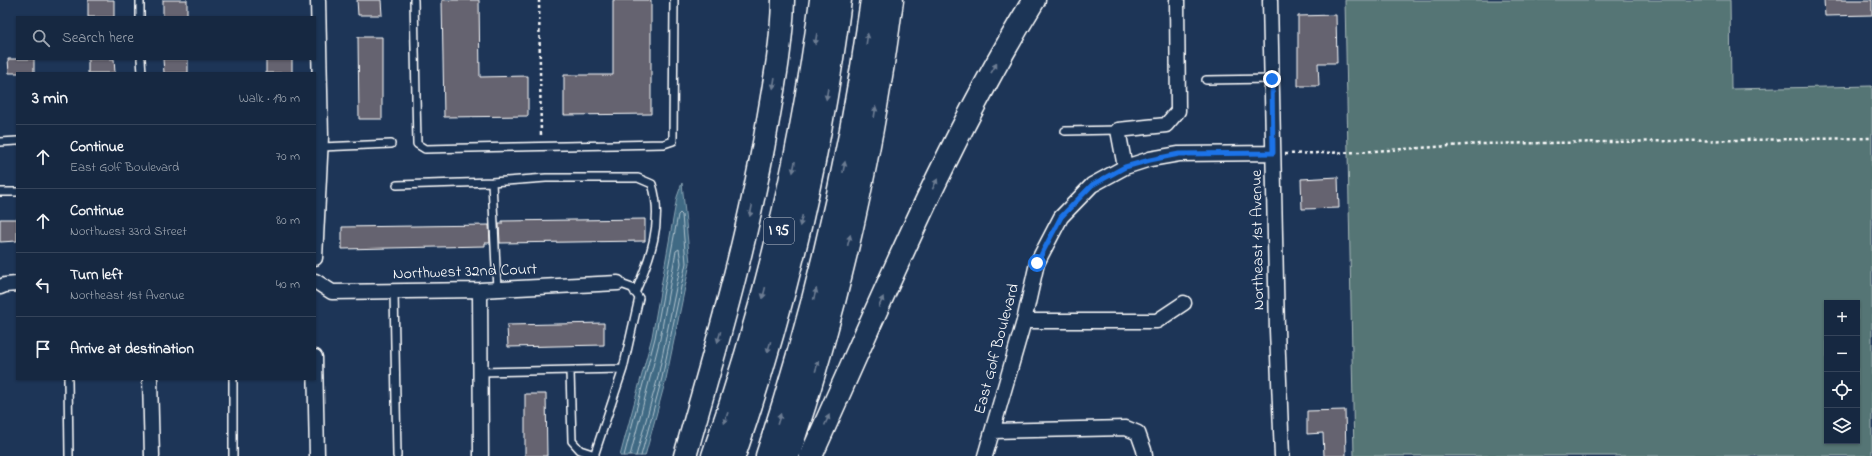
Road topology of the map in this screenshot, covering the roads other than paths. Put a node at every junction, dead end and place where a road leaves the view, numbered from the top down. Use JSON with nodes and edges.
{"nodes":[{"id":1,"x":140,"y":0,"type":"edge"},
{"id":2,"x":318,"y":0,"type":"edge"},
{"id":3,"x":414,"y":0,"type":"edge"},
{"id":4,"x":674,"y":0,"type":"edge"},
{"id":5,"x":783,"y":0,"type":"edge"},
{"id":6,"x":792,"y":0,"type":"edge"},
{"id":7,"x":821,"y":0,"type":"edge"},
{"id":8,"x":840,"y":0,"type":"edge"},
{"id":9,"x":872,"y":0,"type":"edge"},
{"id":10,"x":892,"y":0,"type":"edge"},
{"id":11,"x":1034,"y":0,"type":"edge"},
{"id":12,"x":1177,"y":0,"type":"edge"},
{"id":13,"x":1270,"y":0,"type":"edge"},
{"id":14,"x":140,"y":16,"type":"edge"},
{"id":15,"x":780,"y":45,"type":"junction"},
{"id":16,"x":141,"y":60,"type":"edge"},
{"id":17,"x":142,"y":72,"type":"edge"},
{"id":18,"x":1272,"y":79,"type":"junction"},
{"id":19,"x":1206,"y":80,"type":"dead end"},
{"id":20,"x":1118,"y":130,"type":"junction"},
{"id":21,"x":1065,"y":131,"type":"dead end"},
{"id":22,"x":319,"y":140,"type":"edge"},
{"id":23,"x":0,"y":142,"type":"edge"},
{"id":24,"x":16,"y":142,"type":"edge"},
{"id":25,"x":391,"y":144,"type":"dead end"},
{"id":26,"x":1273,"y":153,"type":"junction"},
{"id":27,"x":1125,"y":167,"type":"junction"},
{"id":28,"x":492,"y":182,"type":"junction"},
{"id":29,"x":397,"y":185,"type":"dead end"},
{"id":30,"x":317,"y":186,"type":"edge"},
{"id":31,"x":0,"y":192,"type":"edge"},
{"id":32,"x":16,"y":192,"type":"edge"},
{"id":33,"x":316,"y":222,"type":"edge"},
{"id":34,"x":316,"y":282,"type":"edge"},
{"id":35,"x":618,"y":283,"type":"joint"},
{"id":36,"x":16,"y":284,"type":"edge"},
{"id":37,"x":0,"y":287,"type":"edge"},
{"id":38,"x":480,"y":290,"type":"junction"},
{"id":39,"x":497,"y":290,"type":"junction"},
{"id":40,"x":394,"y":291,"type":"junction"},
{"id":41,"x":636,"y":292,"type":"junction"},
{"id":42,"x":1184,"y":303,"type":"dead end"},
{"id":43,"x":1024,"y":321,"type":"junction"},
{"id":44,"x":623,"y":369,"type":"junction"},
{"id":45,"x":570,"y":370,"type":"junction"},
{"id":46,"x":480,"y":372,"type":"junction"},
{"id":47,"x":68,"y":380,"type":"edge"},
{"id":48,"x":150,"y":380,"type":"edge"},
{"id":49,"x":233,"y":380,"type":"edge"},
{"id":50,"x":315,"y":380,"type":"edge"},
{"id":51,"x":993,"y":431,"type":"junction"},
{"id":52,"x":595,"y":455,"type":"edge"},
{"id":53,"x":69,"y":456,"type":"edge"},
{"id":54,"x":152,"y":456,"type":"edge"},
{"id":55,"x":233,"y":456,"type":"edge"},
{"id":56,"x":316,"y":456,"type":"edge"},
{"id":57,"x":397,"y":456,"type":"edge"},
{"id":58,"x":481,"y":456,"type":"edge"},
{"id":59,"x":685,"y":456,"type":"edge"},
{"id":60,"x":713,"y":456,"type":"edge"},
{"id":61,"x":734,"y":456,"type":"edge"},
{"id":62,"x":767,"y":456,"type":"edge"},
{"id":63,"x":788,"y":456,"type":"edge"},
{"id":64,"x":812,"y":456,"type":"edge"},
{"id":65,"x":985,"y":456,"type":"edge"},
{"id":66,"x":1144,"y":456,"type":"edge"},
{"id":67,"x":1282,"y":456,"type":"edge"}],
"edges":[{"from":1,"to":14,"type":"lane"},
{"from":2,"to":22,"type":"street"},
{"from":3,"to":4,"type":"lane"},
{"from":5,"to":15,"type":"highway"},
{"from":6,"to":15,"type":"highway"},
{"from":7,"to":60,"type":"highway","number":"I 95","one_way":true},
{"from":8,"to":61,"type":"highway","one_way":true},
{"from":62,"to":9,"type":"highway","one_way":true},
{"from":63,"to":10,"type":"highway","one_way":true},
{"from":64,"to":11,"type":"highway","one_way":true},
{"from":12,"to":20,"type":"street"},
{"from":13,"to":18,"type":"street","name":"Northeast 1st Avenue"},
{"from":15,"to":59,"type":"highway","one_way":true},
{"from":16,"to":17,"type":"lane"},
{"from":18,"to":19,"type":"lane"},
{"from":18,"to":26,"type":"street","name":"Northeast 1st Avenue"},
{"from":20,"to":21,"type":"lane"},
{"from":20,"to":27,"type":"street"},
{"from":22,"to":25,"type":"lane"},
{"from":22,"to":30,"type":"street"},
{"from":23,"to":24,"type":"lane"},
{"from":26,"to":27,"type":"street","name":"East Golf Boulevard"},
{"from":26,"to":67,"type":"street","name":"Northeast 1st Avenue"},
{"from":27,"to":43,"type":"street","name":"East Golf Boulevard"},
{"from":28,"to":29,"type":"lane"},
{"from":28,"to":39,"type":"lane"},
{"from":28,"to":41,"type":"lane"},
{"from":30,"to":33,"type":"street"},
{"from":31,"to":32,"type":"lane"},
{"from":34,"to":40,"type":"street","name":"Northwest 32nd Court"},
{"from":35,"to":39,"type":"street","name":"Northwest 32nd Court"},
{"from":35,"to":41,"type":"lane"},
{"from":36,"to":37,"type":"street"},
{"from":38,"to":39,"type":"street","name":"Northwest 32nd Court"},
{"from":38,"to":40,"type":"street","name":"Northwest 32nd Court"},
{"from":38,"to":46,"type":"street"},
{"from":40,"to":57,"type":"lane"},
{"from":41,"to":44,"type":"lane"},
{"from":42,"to":43,"type":"street"},
{"from":43,"to":51,"type":"street","name":"East Golf Boulevard"},
{"from":44,"to":45,"type":"lane"},
{"from":44,"to":52,"type":"lane"},
{"from":45,"to":46,"type":"lane"},
{"from":45,"to":52,"type":"lane"},
{"from":46,"to":58,"type":"street"},
{"from":47,"to":53,"type":"lane"},
{"from":48,"to":54,"type":"street"},
{"from":49,"to":55,"type":"lane"},
{"from":50,"to":56,"type":"street"},
{"from":51,"to":65,"type":"street","name":"East Golf Boulevard"},
{"from":51,"to":66,"type":"street"}]}
